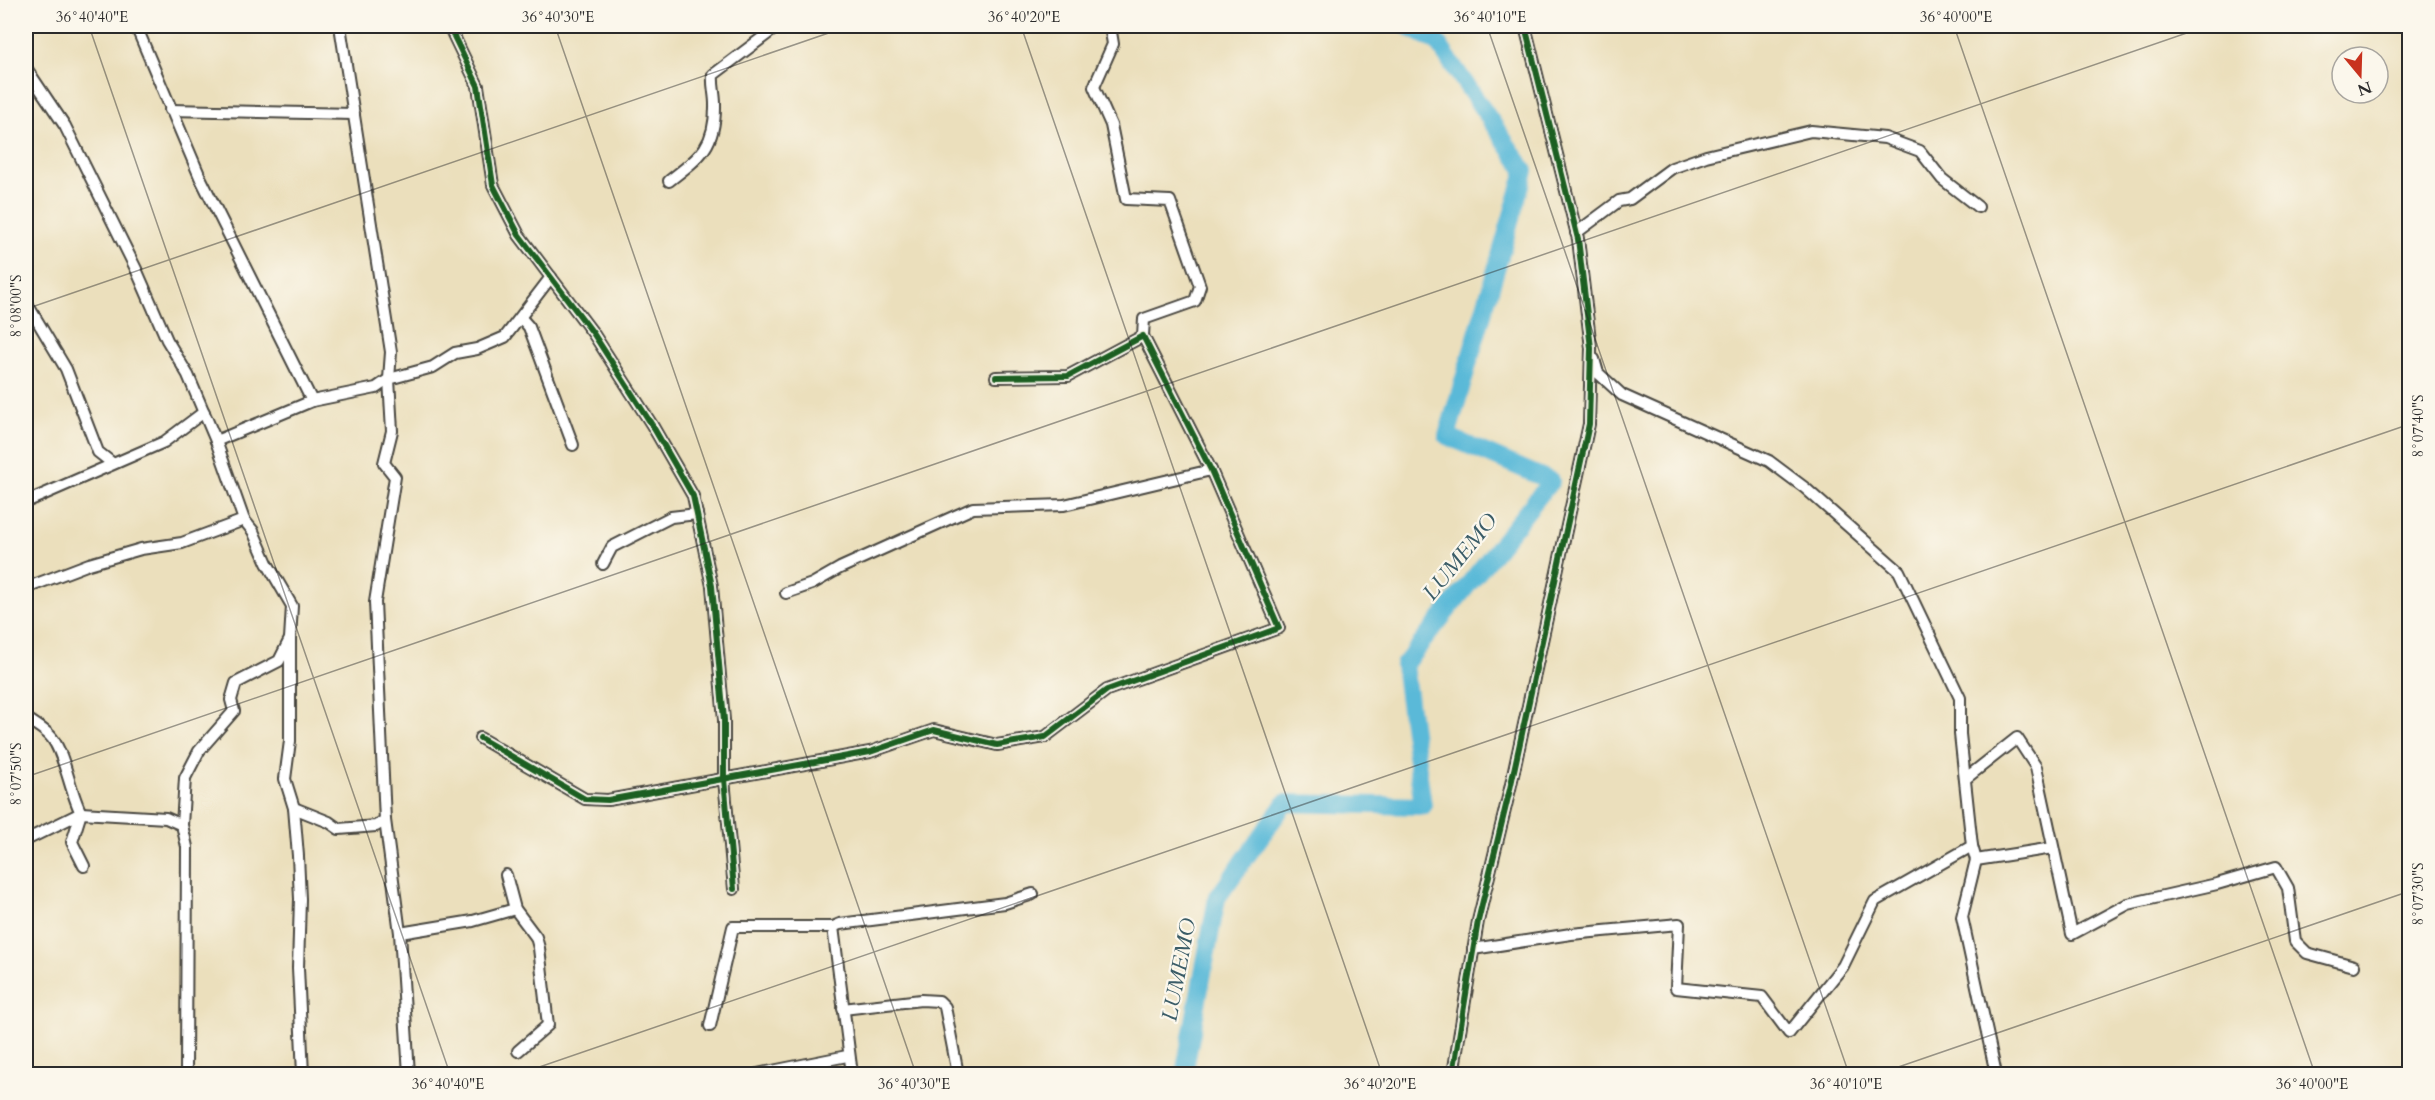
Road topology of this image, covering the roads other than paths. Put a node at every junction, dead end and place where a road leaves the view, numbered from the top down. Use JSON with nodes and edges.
{"nodes":[{"id":1,"x":136,"y":26,"type":"edge"},
{"id":2,"x":340,"y":26,"type":"edge"},
{"id":3,"x":448,"y":26,"type":"edge"},
{"id":4,"x":778,"y":26,"type":"edge"},
{"id":5,"x":1110,"y":26,"type":"edge"},
{"id":6,"x":1525,"y":26,"type":"edge"},
{"id":7,"x":26,"y":68,"type":"edge"},
{"id":8,"x":171,"y":110,"type":"junction"},
{"id":9,"x":354,"y":114,"type":"junction"},
{"id":10,"x":669,"y":181,"type":"dead end"},
{"id":11,"x":1978,"y":207,"type":"dead end"},
{"id":12,"x":1576,"y":233,"type":"junction"},
{"id":13,"x":551,"y":277,"type":"junction"},
{"id":14,"x":26,"y":302,"type":"edge"},
{"id":15,"x":521,"y":318,"type":"junction"},
{"id":16,"x":1143,"y":336,"type":"junction"},
{"id":17,"x":1591,"y":348,"type":"junction"},
{"id":18,"x":996,"y":377,"type":"dead end"},
{"id":19,"x":389,"y":380,"type":"junction"},
{"id":20,"x":312,"y":401,"type":"junction"},
{"id":21,"x":204,"y":412,"type":"junction"},
{"id":22,"x":216,"y":441,"type":"junction"},
{"id":23,"x":573,"y":445,"type":"dead end"},
{"id":24,"x":112,"y":464,"type":"junction"},
{"id":25,"x":1211,"y":470,"type":"junction"},
{"id":26,"x":26,"y":502,"type":"edge"},
{"id":27,"x":697,"y":514,"type":"junction"},
{"id":28,"x":244,"y":520,"type":"junction"},
{"id":29,"x":603,"y":564,"type":"dead end"},
{"id":30,"x":26,"y":588,"type":"edge"},
{"id":31,"x":786,"y":593,"type":"dead end"},
{"id":32,"x":290,"y":639,"type":"junction"},
{"id":33,"x":26,"y":721,"type":"edge"},
{"id":34,"x":480,"y":738,"type":"dead end"},
{"id":35,"x":724,"y":779,"type":"junction"},
{"id":36,"x":1965,"y":779,"type":"junction"},
{"id":37,"x":294,"y":808,"type":"junction"},
{"id":38,"x":81,"y":813,"type":"junction"},
{"id":39,"x":385,"y":820,"type":"junction"},
{"id":40,"x":182,"y":825,"type":"junction"},
{"id":41,"x":26,"y":840,"type":"edge"},
{"id":42,"x":1972,"y":846,"type":"junction"},
{"id":43,"x":2053,"y":848,"type":"junction"},
{"id":44,"x":1976,"y":860,"type":"junction"},
{"id":45,"x":84,"y":867,"type":"dead end"},
{"id":46,"x":506,"y":875,"type":"dead end"},
{"id":47,"x":734,"y":889,"type":"dead end"},
{"id":48,"x":1033,"y":894,"type":"dead end"},
{"id":49,"x":515,"y":909,"type":"junction"},
{"id":50,"x":833,"y":927,"type":"junction"},
{"id":51,"x":400,"y":933,"type":"junction"},
{"id":52,"x":1473,"y":949,"type":"junction"},
{"id":53,"x":2354,"y":966,"type":"dead end"},
{"id":54,"x":843,"y":1009,"type":"junction"},
{"id":55,"x":710,"y":1026,"type":"dead end"},
{"id":56,"x":518,"y":1050,"type":"dead end"},
{"id":57,"x":848,"y":1056,"type":"junction"},
{"id":58,"x":186,"y":1074,"type":"edge"},
{"id":59,"x":303,"y":1074,"type":"edge"},
{"id":60,"x":409,"y":1074,"type":"edge"},
{"id":61,"x":760,"y":1074,"type":"edge"},
{"id":62,"x":852,"y":1074,"type":"edge"},
{"id":63,"x":958,"y":1074,"type":"edge"},
{"id":64,"x":1453,"y":1074,"type":"edge"},
{"id":65,"x":1996,"y":1074,"type":"edge"}],
"edges":[{"from":1,"to":8,"type":"street"},
{"from":2,"to":9,"type":"street"},
{"from":3,"to":13,"type":"street"},
{"from":4,"to":10,"type":"street"},
{"from":5,"to":16,"type":"street"},
{"from":6,"to":12,"type":"street"},
{"from":7,"to":21,"type":"street"},
{"from":8,"to":9,"type":"street"},
{"from":8,"to":20,"type":"street"},
{"from":9,"to":19,"type":"street"},
{"from":11,"to":12,"type":"street"},
{"from":12,"to":17,"type":"street"},
{"from":13,"to":15,"type":"street"},
{"from":13,"to":27,"type":"street"},
{"from":14,"to":24,"type":"street"},
{"from":15,"to":19,"type":"street"},
{"from":15,"to":23,"type":"street"},
{"from":16,"to":18,"type":"street"},
{"from":16,"to":25,"type":"street"},
{"from":17,"to":36,"type":"street"},
{"from":17,"to":52,"type":"street"},
{"from":19,"to":20,"type":"street"},
{"from":19,"to":39,"type":"street"},
{"from":20,"to":22,"type":"street"},
{"from":21,"to":22,"type":"street"},
{"from":21,"to":24,"type":"street"},
{"from":22,"to":28,"type":"street"},
{"from":24,"to":26,"type":"street"},
{"from":25,"to":31,"type":"street"},
{"from":25,"to":35,"type":"street"},
{"from":27,"to":29,"type":"street"},
{"from":27,"to":35,"type":"street"},
{"from":28,"to":30,"type":"street"},
{"from":28,"to":32,"type":"street"},
{"from":32,"to":37,"type":"street"},
{"from":32,"to":40,"type":"street"},
{"from":33,"to":38,"type":"street"},
{"from":34,"to":35,"type":"street"},
{"from":35,"to":47,"type":"street"},
{"from":36,"to":42,"type":"street"},
{"from":36,"to":43,"type":"street"},
{"from":37,"to":39,"type":"street"},
{"from":37,"to":59,"type":"street"},
{"from":38,"to":40,"type":"street"},
{"from":38,"to":41,"type":"street"},
{"from":38,"to":45,"type":"street"},
{"from":39,"to":51,"type":"street"},
{"from":40,"to":58,"type":"street"},
{"from":42,"to":44,"type":"street"},
{"from":42,"to":52,"type":"street"},
{"from":43,"to":44,"type":"street"},
{"from":43,"to":53,"type":"street"},
{"from":44,"to":65,"type":"street"},
{"from":46,"to":49,"type":"street"},
{"from":48,"to":50,"type":"street"},
{"from":49,"to":51,"type":"street"},
{"from":49,"to":56,"type":"street"},
{"from":50,"to":54,"type":"street"},
{"from":50,"to":55,"type":"street"},
{"from":51,"to":60,"type":"street"},
{"from":52,"to":64,"type":"street"},
{"from":54,"to":57,"type":"street"},
{"from":54,"to":63,"type":"street"},
{"from":57,"to":61,"type":"street"},
{"from":57,"to":62,"type":"street"}]}
